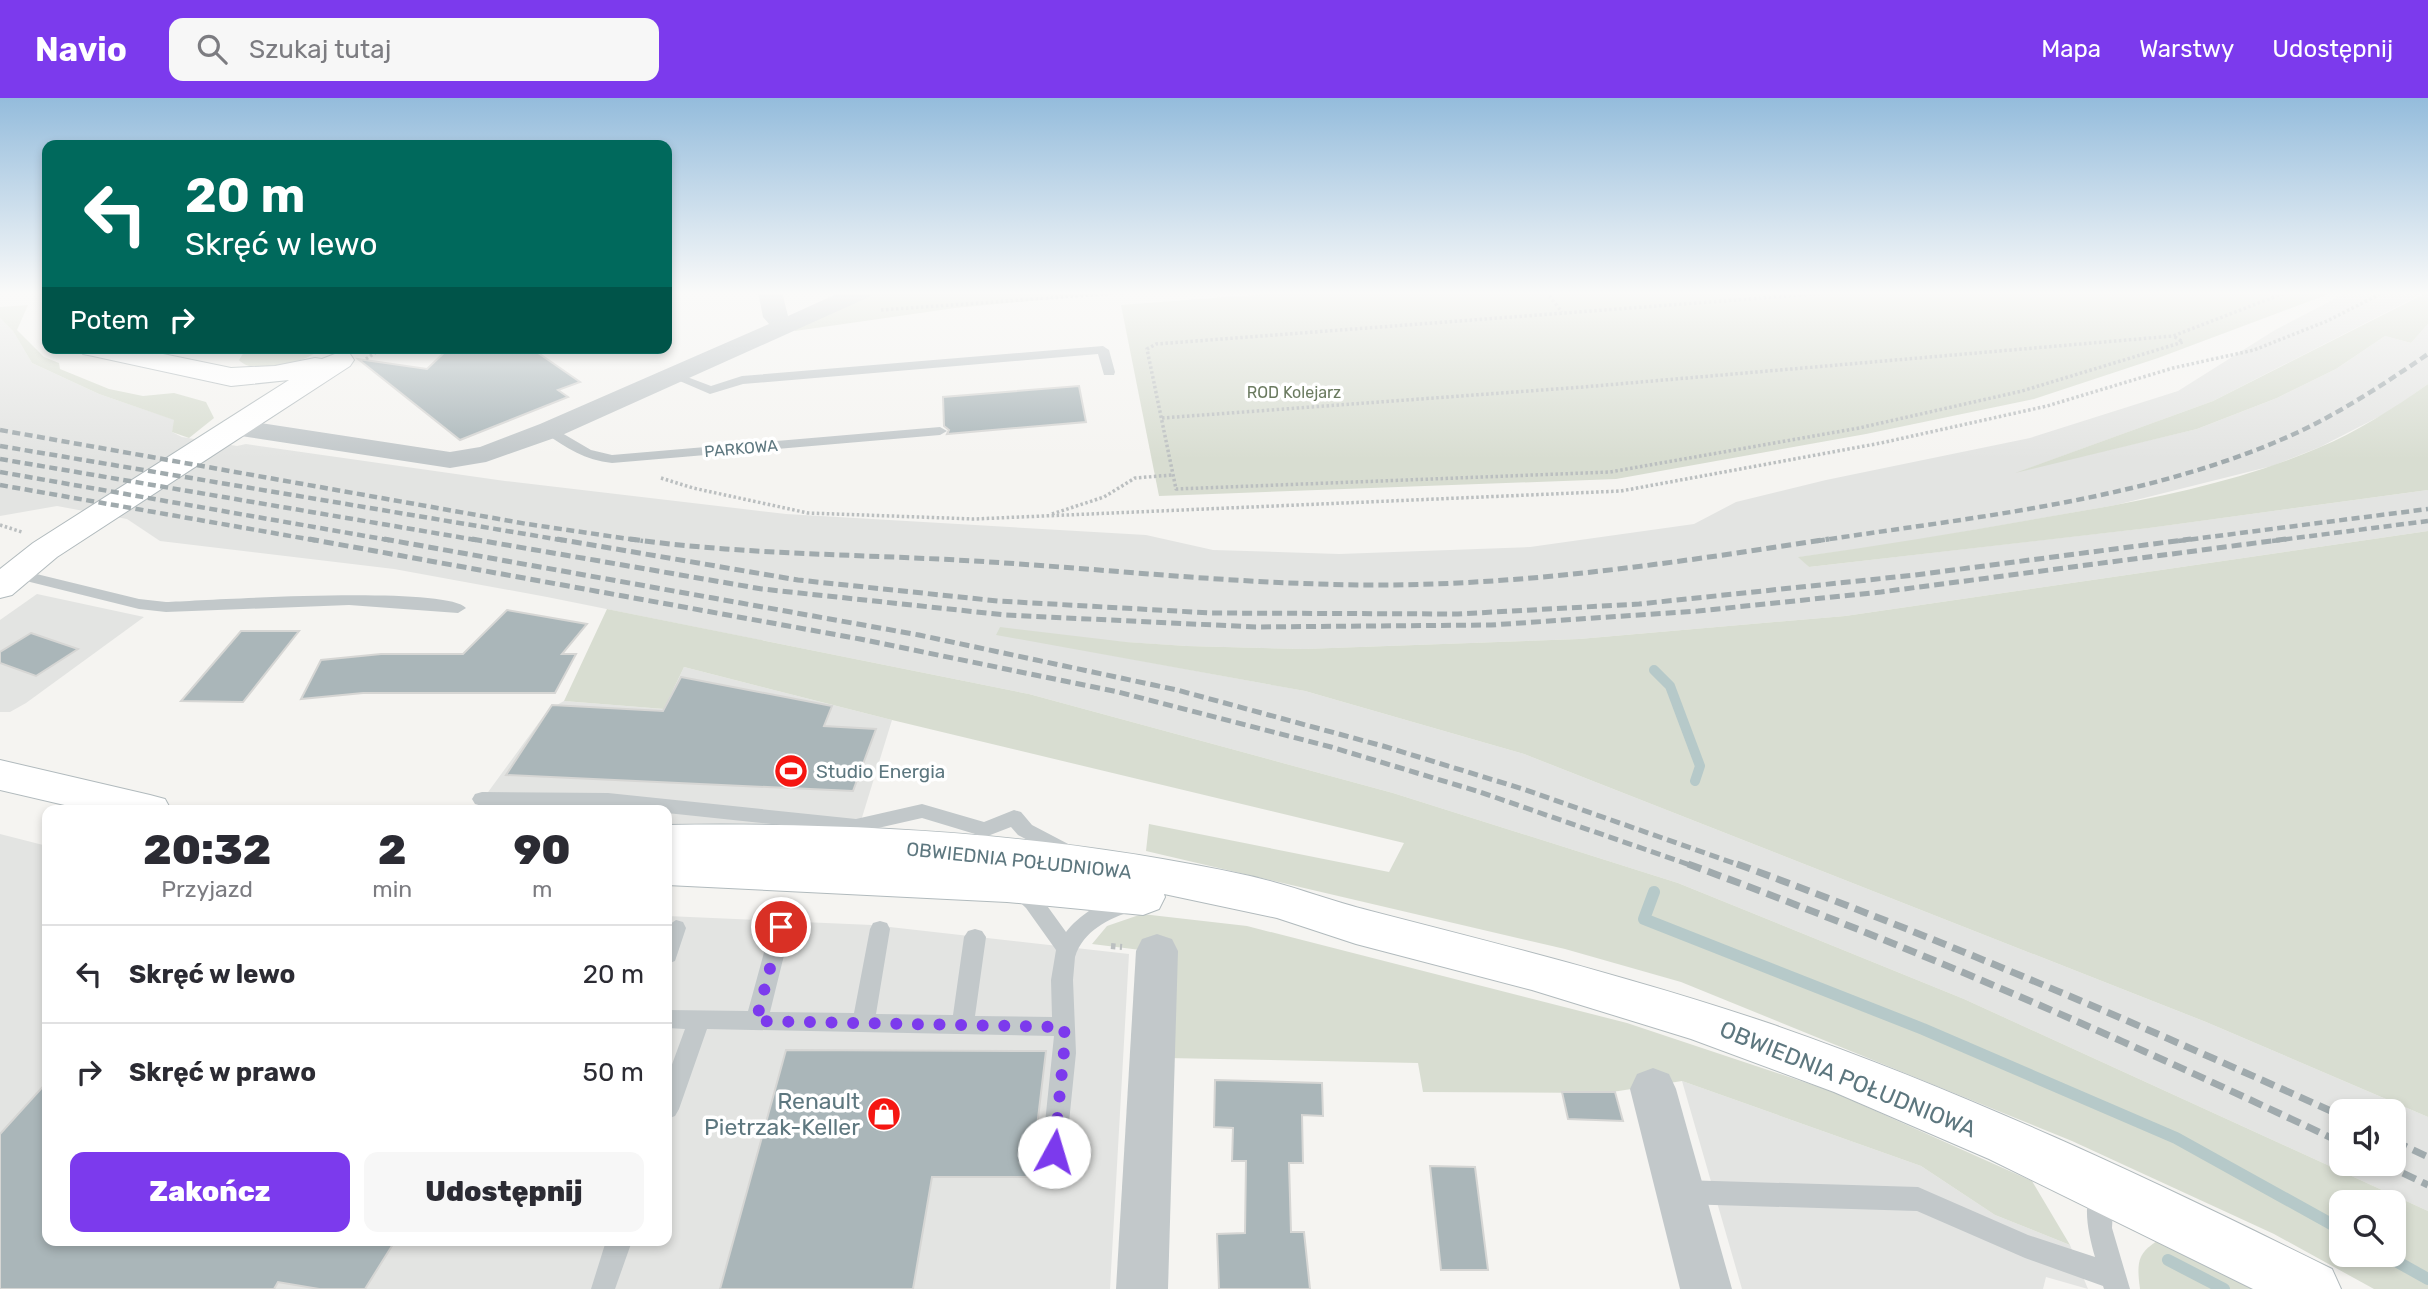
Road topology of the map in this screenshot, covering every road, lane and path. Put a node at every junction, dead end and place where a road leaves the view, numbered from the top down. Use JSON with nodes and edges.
{"nodes":[{"id":1,"x":737,"y":348,"type":"edge"},
{"id":2,"x":1150,"y":348,"type":"edge"},
{"id":3,"x":2039,"y":348,"type":"edge"},
{"id":4,"x":2165,"y":348,"type":"edge"},
{"id":5,"x":2260,"y":348,"type":"edge"},
{"id":6,"x":349,"y":354,"type":"edge"},
{"id":7,"x":165,"y":356,"type":"edge"},
{"id":8,"x":1109,"y":372,"type":"dead end"},
{"id":9,"x":674,"y":376,"type":"junction"},
{"id":10,"x":231,"y":377,"type":"junction"},
{"id":11,"x":1162,"y":418,"type":"junction"},
{"id":12,"x":234,"y":427,"type":"junction"},
{"id":13,"x":550,"y":430,"type":"junction"},
{"id":14,"x":940,"y":431,"type":"dead end"},
{"id":15,"x":612,"y":459,"type":"junction"},
{"id":16,"x":1172,"y":475,"type":"junction"},
{"id":17,"x":1045,"y":516,"type":"junction"},
{"id":18,"x":0,"y":524,"type":"edge"},
{"id":19,"x":17,"y":530,"type":"dead end"},
{"id":20,"x":5,"y":577,"type":"edge"},
{"id":21,"x":458,"y":608,"type":"dead end"},
{"id":22,"x":1,"y":773,"type":"edge"},
{"id":23,"x":482,"y":799,"type":"dead end"},
{"id":24,"x":130,"y":805,"type":"edge"},
{"id":25,"x":602,"y":805,"type":"edge"},
{"id":26,"x":672,"y":811,"type":"edge"},
{"id":27,"x":672,"y":841,"type":"edge"},
{"id":28,"x":982,"y":863,"type":"junction"},
{"id":29,"x":672,"y":868,"type":"edge"},
{"id":30,"x":1154,"y":898,"type":"junction"},
{"id":31,"x":781,"y":927,"type":"dead end"},
{"id":32,"x":676,"y":928,"type":"dead end"},
{"id":33,"x":1364,"y":928,"type":"junction"},
{"id":34,"x":880,"y":929,"type":"dead end"},
{"id":35,"x":975,"y":937,"type":"dead end"},
{"id":36,"x":672,"y":940,"type":"edge"},
{"id":37,"x":1066,"y":948,"type":"junction"},
{"id":38,"x":1157,"y":951,"type":"dead end"},
{"id":39,"x":672,"y":1019,"type":"edge"},
{"id":40,"x":699,"y":1020,"type":"junction"},
{"id":41,"x":756,"y":1021,"type":"junction"},
{"id":42,"x":863,"y":1023,"type":"junction"},
{"id":43,"x":963,"y":1025,"type":"junction"},
{"id":44,"x":1064,"y":1027,"type":"junction"},
{"id":45,"x":1653,"y":1089,"type":"dead end"},
{"id":46,"x":672,"y":1095,"type":"edge"},
{"id":47,"x":1054,"y":1152,"type":"dead end"},
{"id":48,"x":2103,"y":1186,"type":"junction"},
{"id":49,"x":1681,"y":1192,"type":"junction"},
{"id":50,"x":618,"y":1246,"type":"edge"},
{"id":51,"x":2115,"y":1282,"type":"edge"},
{"id":52,"x":603,"y":1287,"type":"dead end"},
{"id":53,"x":1142,"y":1289,"type":"edge"},
{"id":54,"x":1706,"y":1289,"type":"edge"},
{"id":55,"x":2312,"y":1289,"type":"edge"}],
"edges":[{"from":1,"to":9,"type":"street"},
{"from":2,"to":11,"type":"path"},
{"from":3,"to":11,"type":"path"},
{"from":4,"to":16,"type":"path"},
{"from":5,"to":17,"type":"path"},
{"from":6,"to":10,"type":"main road"},
{"from":6,"to":12,"type":"main road"},
{"from":7,"to":10,"type":"main road"},
{"from":8,"to":9,"type":"lane"},
{"from":9,"to":13,"type":"street"},
{"from":10,"to":12,"type":"main road"},
{"from":11,"to":16,"type":"path"},
{"from":12,"to":13,"type":"street"},
{"from":12,"to":20,"type":"main road"},
{"from":13,"to":15,"type":"lane","name":"PARKOWA"},
{"from":14,"to":15,"type":"lane","name":"PARKOWA"},
{"from":15,"to":17,"type":"path"},
{"from":16,"to":17,"type":"path"},
{"from":18,"to":19,"type":"path"},
{"from":20,"to":21,"type":"lane"},
{"from":22,"to":24,"type":"main road"},
{"from":23,"to":25,"type":"lane"},
{"from":26,"to":28,"type":"lane"},
{"from":27,"to":28,"type":"main road","name":"OBWIEDNIA POŁUDNIOWA"},
{"from":28,"to":29,"type":"main road","name":"OBWIEDNIA POŁUDNIOWA"},
{"from":28,"to":30,"type":"main road","name":"OBWIEDNIA POŁUDNIOWA"},
{"from":28,"to":33,"type":"main road","name":"OBWIEDNIA POŁUDNIOWA"},
{"from":28,"to":37,"type":"lane"},
{"from":30,"to":33,"type":"main road","name":"OBWIEDNIA POŁUDNIOWA"},
{"from":30,"to":37,"type":"lane"},
{"from":31,"to":41,"type":"lane"},
{"from":32,"to":36,"type":"lane"},
{"from":33,"to":48,"type":"main road","name":"OBWIEDNIA POŁUDNIOWA"},
{"from":34,"to":42,"type":"lane"},
{"from":35,"to":43,"type":"lane"},
{"from":37,"to":44,"type":"lane"},
{"from":38,"to":53,"type":"street"},
{"from":39,"to":40,"type":"lane"},
{"from":40,"to":41,"type":"lane"},
{"from":40,"to":46,"type":"lane"},
{"from":41,"to":42,"type":"lane"},
{"from":42,"to":43,"type":"lane"},
{"from":43,"to":44,"type":"lane"},
{"from":44,"to":47,"type":"lane"},
{"from":45,"to":49,"type":"street"},
{"from":48,"to":51,"type":"lane"},
{"from":48,"to":55,"type":"main road","name":"OBWIEDNIA POŁUDNIOWA"},
{"from":49,"to":51,"type":"lane"},
{"from":49,"to":54,"type":"street"},
{"from":50,"to":52,"type":"lane"}]}
